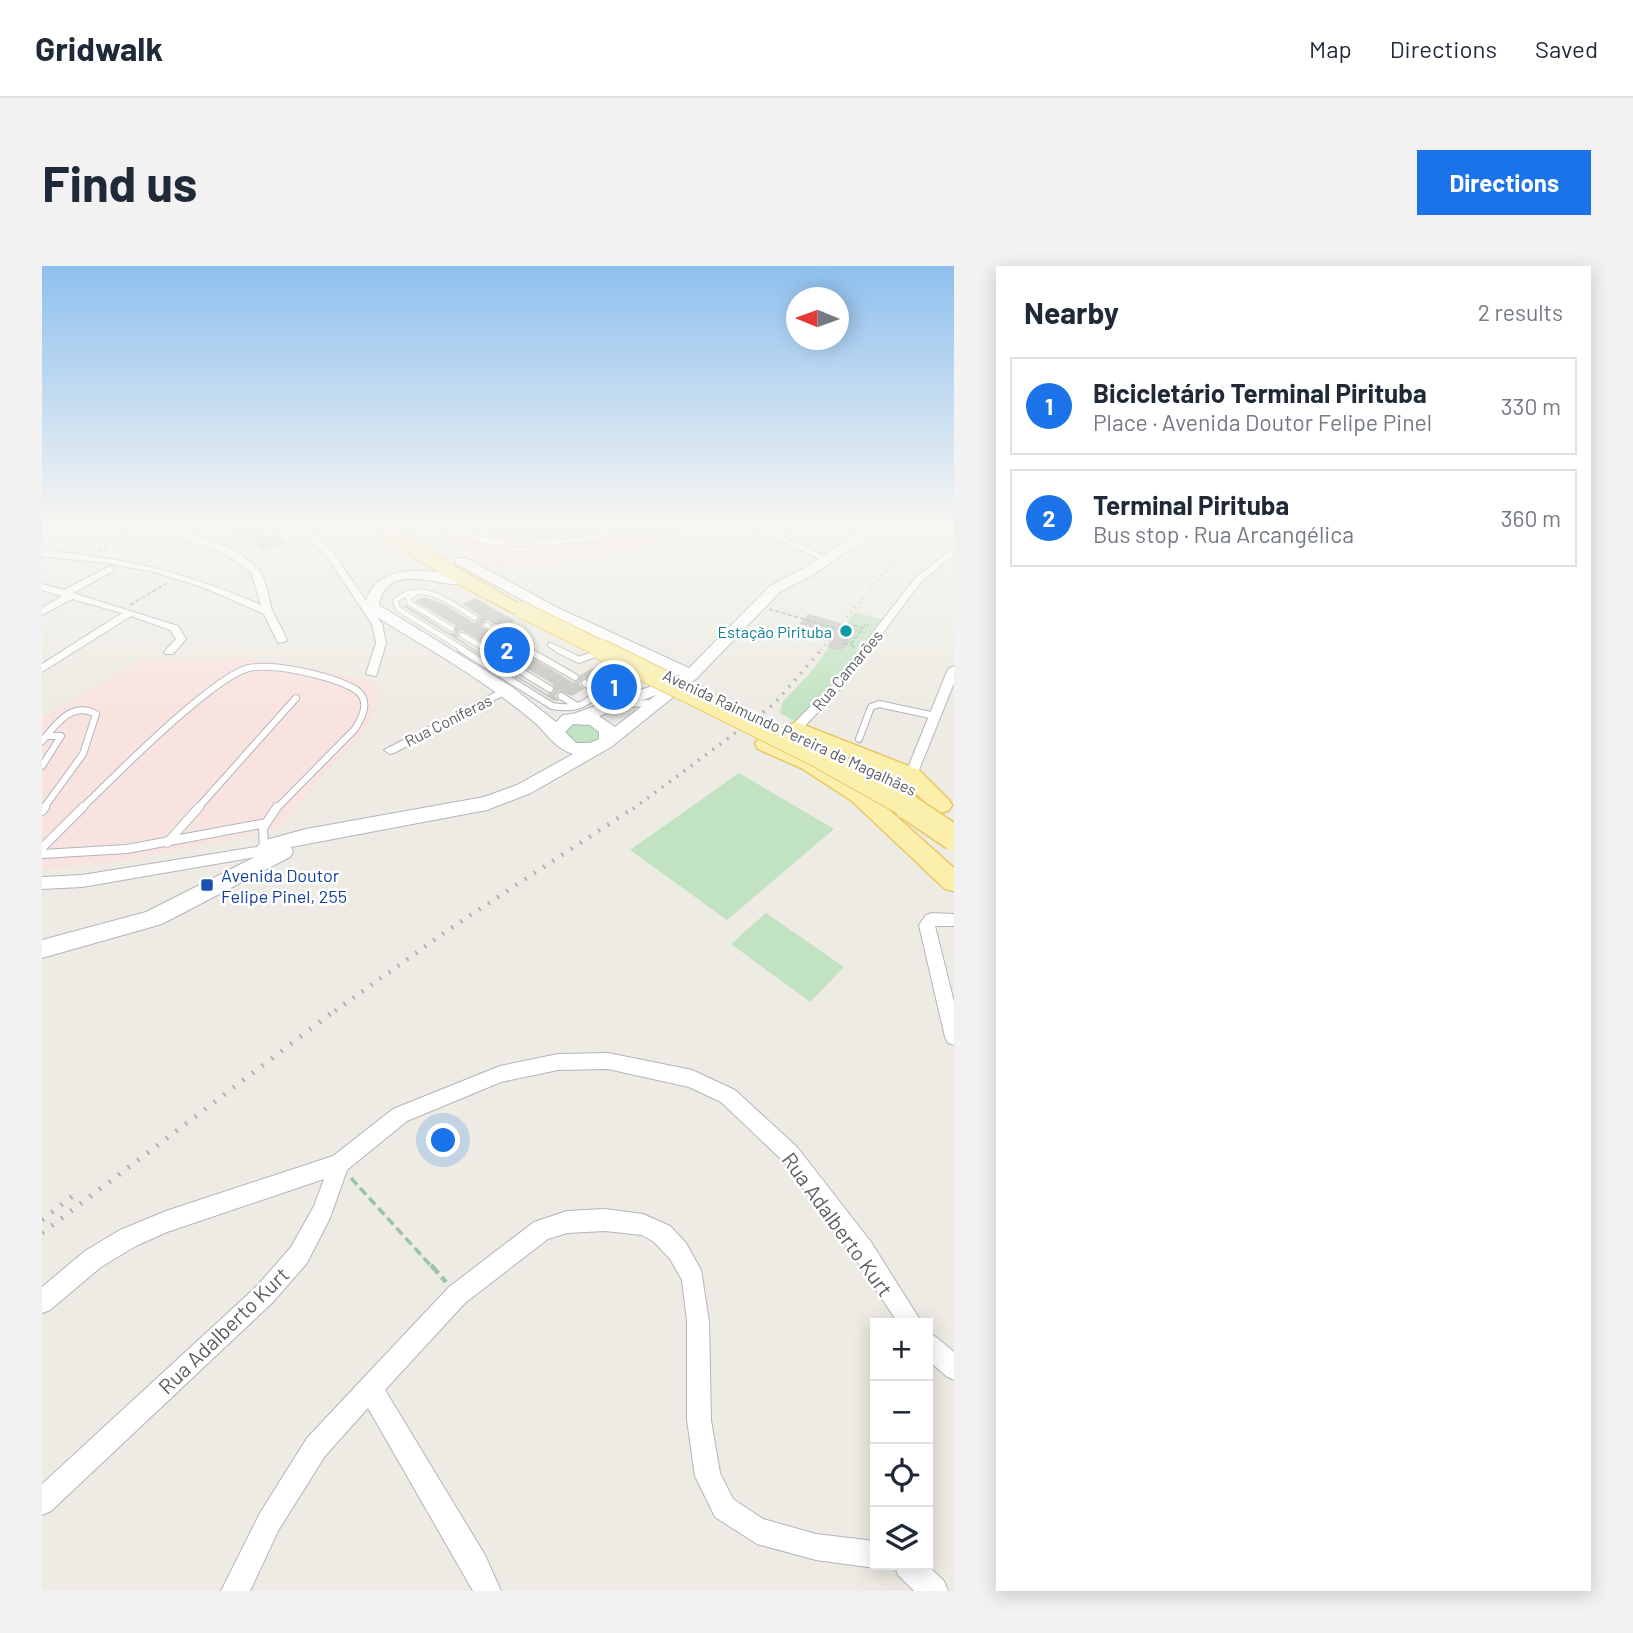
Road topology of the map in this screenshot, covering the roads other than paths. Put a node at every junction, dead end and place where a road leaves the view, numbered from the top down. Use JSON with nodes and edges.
{"nodes":[{"id":1,"x":82,"y":586,"type":"edge"},
{"id":2,"x":203,"y":586,"type":"edge"},
{"id":3,"x":263,"y":586,"type":"edge"},
{"id":4,"x":352,"y":586,"type":"edge"},
{"id":5,"x":379,"y":586,"type":"joint"},
{"id":6,"x":477,"y":586,"type":"edge"},
{"id":7,"x":493,"y":586,"type":"edge"},
{"id":8,"x":507,"y":586,"type":"edge"},
{"id":9,"x":780,"y":586,"type":"edge"},
{"id":10,"x":914,"y":586,"type":"edge"},
{"id":11,"x":42,"y":587,"type":"edge"},
{"id":12,"x":354,"y":589,"type":"junction"},
{"id":13,"x":422,"y":591,"type":"junction"},
{"id":14,"x":67,"y":595,"type":"junction"},
{"id":15,"x":132,"y":607,"type":"junction"},
{"id":16,"x":527,"y":608,"type":"junction"},
{"id":17,"x":42,"y":612,"type":"edge"},
{"id":18,"x":268,"y":612,"type":"junction"},
{"id":19,"x":475,"y":618,"type":"dead end"},
{"id":20,"x":380,"y":620,"type":"junction"},
{"id":21,"x":486,"y":625,"type":"dead end"},
{"id":22,"x":452,"y":629,"type":"dead end"},
{"id":23,"x":461,"y":635,"type":"dead end"},
{"id":24,"x":563,"y":637,"type":"dead end"},
{"id":25,"x":282,"y":640,"type":"dead end"},
{"id":26,"x":551,"y":645,"type":"dead end"},
{"id":27,"x":169,"y":652,"type":"dead end"},
{"id":28,"x":595,"y":654,"type":"junction"},
{"id":29,"x":42,"y":669,"type":"edge"},
{"id":30,"x":627,"y":671,"type":"dead end"},
{"id":31,"x":372,"y":674,"type":"dead end"},
{"id":32,"x":691,"y":675,"type":"junction"},
{"id":33,"x":575,"y":677,"type":"dead end"},
{"id":34,"x":952,"y":677,"type":"edge"},
{"id":35,"x":550,"y":689,"type":"dead end"},
{"id":36,"x":506,"y":690,"type":"junction"},
{"id":37,"x":656,"y":691,"type":"junction"},
{"id":38,"x":561,"y":696,"type":"dead end"},
{"id":39,"x":296,"y":698,"type":"dead end"},
{"id":40,"x":619,"y":704,"type":"junction"},
{"id":41,"x":935,"y":716,"type":"junction"},
{"id":42,"x":576,"y":721,"type":"junction"},
{"id":43,"x":796,"y":728,"type":"junction"},
{"id":44,"x":44,"y":738,"type":"edge"},
{"id":45,"x":859,"y":739,"type":"dead end"},
{"id":46,"x":603,"y":745,"type":"junction"},
{"id":47,"x":390,"y":750,"type":"dead end"},
{"id":48,"x":42,"y":766,"type":"edge"},
{"id":49,"x":857,"y":768,"type":"junction"},
{"id":50,"x":911,"y":775,"type":"junction"},
{"id":51,"x":881,"y":785,"type":"junction"},
{"id":52,"x":524,"y":789,"type":"junction"},
{"id":53,"x":42,"y":811,"type":"edge"},
{"id":54,"x":947,"y":811,"type":"edge"},
{"id":55,"x":266,"y":823,"type":"junction"},
{"id":56,"x":954,"y":839,"type":"edge"},
{"id":57,"x":167,"y":843,"type":"junction"},
{"id":58,"x":42,"y":848,"type":"edge"},
{"id":59,"x":269,"y":852,"type":"junction"},
{"id":60,"x":42,"y":854,"type":"edge"},
{"id":61,"x":954,"y":866,"type":"edge"},
{"id":62,"x":954,"y":882,"type":"edge"},
{"id":63,"x":42,"y":883,"type":"edge"},
{"id":64,"x":954,"y":920,"type":"edge"},
{"id":65,"x":42,"y":949,"type":"edge"},
{"id":66,"x":954,"y":1037,"type":"edge"},
{"id":67,"x":339,"y":1164,"type":"junction"},
{"id":68,"x":42,"y":1302,"type":"edge"},
{"id":69,"x":908,"y":1318,"type":"edge"},
{"id":70,"x":933,"y":1349,"type":"edge"},
{"id":71,"x":954,"y":1368,"type":"edge"},
{"id":72,"x":370,"y":1388,"type":"junction"},
{"id":73,"x":42,"y":1502,"type":"edge"},
{"id":74,"x":870,"y":1554,"type":"edge"},
{"id":75,"x":913,"y":1570,"type":"edge"},
{"id":76,"x":235,"y":1591,"type":"edge"},
{"id":77,"x":487,"y":1591,"type":"edge"},
{"id":78,"x":934,"y":1591,"type":"edge"}],
"edges":[{"from":1,"to":14,"type":"street"},
{"from":2,"to":18,"type":"street"},
{"from":3,"to":18,"type":"street"},
{"from":4,"to":12,"type":"street"},
{"from":5,"to":12,"type":"street"},
{"from":5,"to":20,"type":"main road"},
{"from":6,"to":16,"type":"main road"},
{"from":7,"to":16,"type":"main road"},
{"from":8,"to":32,"type":"main road"},
{"from":9,"to":32,"type":"main road"},
{"from":10,"to":43,"type":"street","name":"Rua Camarões"},
{"from":11,"to":14,"type":"street"},
{"from":12,"to":20,"type":"street"},
{"from":13,"to":19,"type":"lane"},
{"from":13,"to":22,"type":"lane"},
{"from":13,"to":42,"type":"lane"},
{"from":14,"to":15,"type":"street"},
{"from":14,"to":17,"type":"street"},
{"from":15,"to":27,"type":"street"},
{"from":15,"to":29,"type":"street"},
{"from":16,"to":49,"type":"main road","bridge":true},
{"from":18,"to":25,"type":"street"},
{"from":20,"to":31,"type":"street"},
{"from":20,"to":36,"type":"main road"},
{"from":21,"to":33,"type":"lane"},
{"from":23,"to":35,"type":"lane"},
{"from":24,"to":28,"type":"lane"},
{"from":26,"to":28,"type":"lane"},
{"from":28,"to":30,"type":"lane"},
{"from":32,"to":37,"type":"main road"},
{"from":34,"to":41,"type":"street"},
{"from":36,"to":42,"type":"main road"},
{"from":36,"to":47,"type":"street","name":"Rua Coníferas"},
{"from":37,"to":40,"type":"main road"},
{"from":37,"to":46,"type":"main road"},
{"from":38,"to":42,"type":"lane"},
{"from":39,"to":57,"type":"lane"},
{"from":40,"to":42,"type":"main road"},
{"from":40,"to":42,"type":"lane"},
{"from":41,"to":45,"type":"lane"},
{"from":41,"to":50,"type":"street"},
{"from":42,"to":46,"type":"main road"},
{"from":42,"to":46,"type":"main road"},
{"from":42,"to":52,"type":"main road"},
{"from":43,"to":50,"type":"main road"},
{"from":43,"to":62,"type":"main road"},
{"from":44,"to":48,"type":"lane"},
{"from":44,"to":53,"type":"lane"},
{"from":46,"to":52,"type":"main road"},
{"from":49,"to":51,"type":"main road","bridge":true},
{"from":49,"to":56,"type":"main road","bridge":true},
{"from":50,"to":51,"type":"main road"},
{"from":50,"to":54,"type":"main road"},
{"from":51,"to":54,"type":"main road","name":"Avenida Raimundo Pereira de Magalhães"},
{"from":51,"to":61,"type":"main road"},
{"from":52,"to":59,"type":"main road"},
{"from":55,"to":57,"type":"lane"},
{"from":55,"to":58,"type":"lane"},
{"from":55,"to":59,"type":"lane"},
{"from":57,"to":60,"type":"lane"},
{"from":59,"to":63,"type":"street"},
{"from":59,"to":65,"type":"main road"},
{"from":64,"to":66,"type":"street"},
{"from":67,"to":68,"type":"street"},
{"from":67,"to":69,"type":"street","name":"Rua Adalberto Kurt"},
{"from":67,"to":73,"type":"street","name":"Rua Adalberto Kurt"},
{"from":70,"to":71,"type":"street"},
{"from":72,"to":74,"type":"street"},
{"from":72,"to":76,"type":"street"},
{"from":72,"to":77,"type":"street"},
{"from":75,"to":78,"type":"street"}]}
